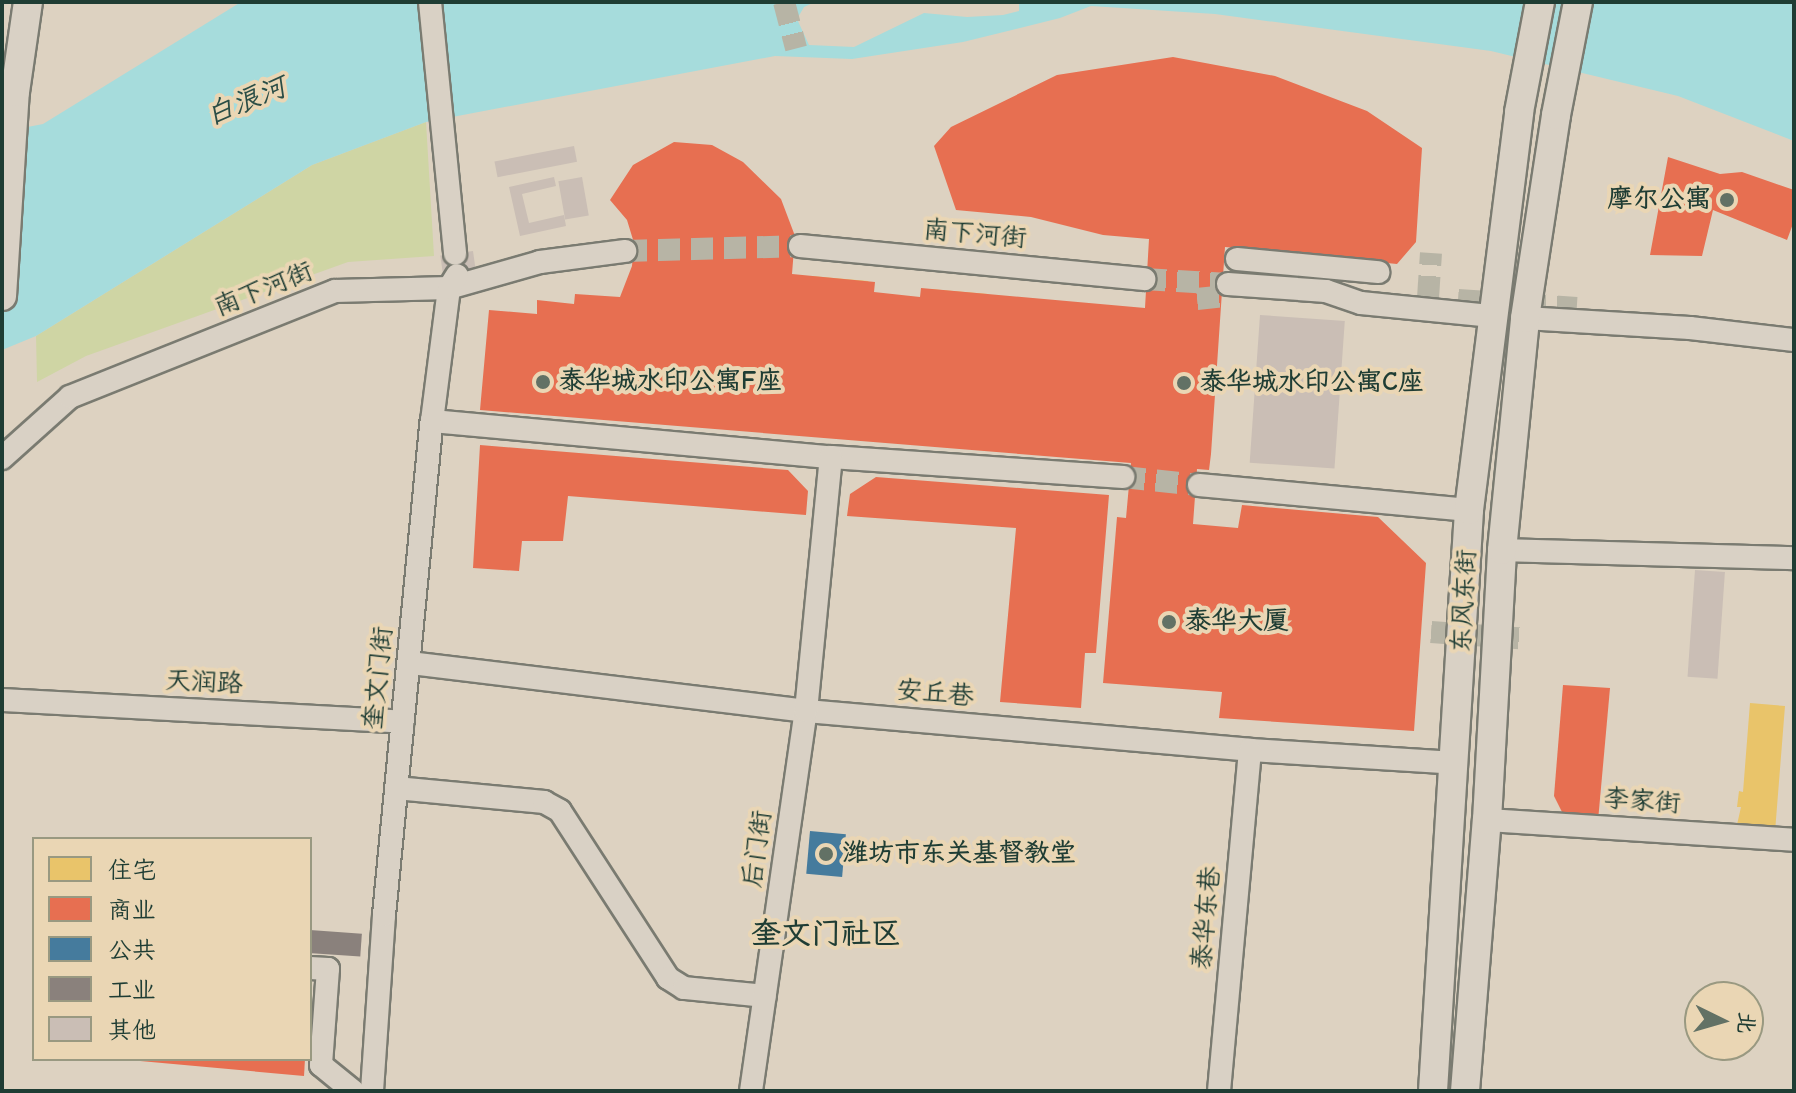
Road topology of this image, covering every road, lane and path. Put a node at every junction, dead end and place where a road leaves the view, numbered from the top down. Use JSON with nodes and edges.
{"nodes":[{"id":1,"x":28,"y":2,"type":"edge"},
{"id":2,"x":430,"y":2,"type":"edge"},
{"id":3,"x":1540,"y":2,"type":"edge"},
{"id":4,"x":1578,"y":2,"type":"edge"},
{"id":5,"x":800,"y":246,"type":"tunnel mouth"},
{"id":6,"x":625,"y":251,"type":"tunnel mouth"},
{"id":7,"x":1237,"y":259,"type":"tunnel mouth"},
{"id":8,"x":454,"y":272,"type":"junction"},
{"id":9,"x":1378,"y":272,"type":"dead end"},
{"id":10,"x":1144,"y":279,"type":"tunnel mouth"},
{"id":11,"x":1228,"y":290,"type":"tunnel mouth"},
{"id":12,"x":1326,"y":291,"type":"junction"},
{"id":13,"x":2,"y":296,"type":"edge"},
{"id":14,"x":1458,"y":300,"type":"tunnel mouth"},
{"id":15,"x":1577,"y":308,"type":"tunnel mouth"},
{"id":16,"x":1492,"y":316,"type":"junction"},
{"id":17,"x":1525,"y":318,"type":"junction"},
{"id":18,"x":1690,"y":328,"type":"junction"},
{"id":19,"x":1794,"y":340,"type":"edge"},
{"id":20,"x":432,"y":421,"type":"junction"},
{"id":21,"x":831,"y":457,"type":"junction"},
{"id":22,"x":2,"y":458,"type":"edge"},
{"id":23,"x":1123,"y":477,"type":"tunnel mouth"},
{"id":24,"x":1199,"y":485,"type":"tunnel mouth"},
{"id":25,"x":1469,"y":510,"type":"junction"},
{"id":26,"x":1502,"y":550,"type":"junction"},
{"id":27,"x":1794,"y":558,"type":"edge"},
{"id":28,"x":410,"y":663,"type":"junction"},
{"id":29,"x":2,"y":700,"type":"edge"},
{"id":30,"x":806,"y":711,"type":"junction"},
{"id":31,"x":402,"y":722,"type":"junction"},
{"id":32,"x":1250,"y":750,"type":"junction"},
{"id":33,"x":1456,"y":763,"type":"junction"},
{"id":34,"x":396,"y":788,"type":"junction"},
{"id":35,"x":1487,"y":820,"type":"junction"},
{"id":36,"x":1794,"y":840,"type":"edge"},
{"id":37,"x":312,"y":968,"type":"edge"},
{"id":38,"x":765,"y":996,"type":"junction"},
{"id":39,"x":353,"y":1091,"type":"edge"},
{"id":40,"x":372,"y":1091,"type":"edge"},
{"id":41,"x":751,"y":1091,"type":"edge"},
{"id":42,"x":1219,"y":1091,"type":"edge"},
{"id":43,"x":1433,"y":1091,"type":"edge"},
{"id":44,"x":1465,"y":1091,"type":"edge"}],
"edges":[{"from":1,"to":13,"type":"main road"},
{"from":2,"to":8,"type":"street","name":"奎文门街"},
{"from":3,"to":16,"type":"main road","name":"东风东街"},
{"from":4,"to":17,"type":"main road","name":"东风东街"},
{"from":5,"to":10,"type":"street","name":"南下河街"},
{"from":6,"to":8,"type":"street","name":"南下河街"},
{"from":7,"to":9,"type":"street"},
{"from":8,"to":20,"type":"street","name":"奎文门街"},
{"from":8,"to":22,"type":"street","name":"南下河街"},
{"from":11,"to":12,"type":"street"},
{"from":12,"to":14,"type":"street"},
{"from":12,"to":16,"type":"street"},
{"from":15,"to":18,"type":"street"},
{"from":16,"to":25,"type":"main road","name":"东风东街"},
{"from":17,"to":18,"type":"street"},
{"from":17,"to":26,"type":"main road","name":"东风东街"},
{"from":18,"to":19,"type":"street"},
{"from":20,"to":21,"type":"street"},
{"from":20,"to":28,"type":"street","name":"奎文门街"},
{"from":21,"to":23,"type":"street"},
{"from":21,"to":30,"type":"street","name":"后门街"},
{"from":24,"to":25,"type":"street"},
{"from":25,"to":33,"type":"main road","name":"东风东街"},
{"from":26,"to":27,"type":"street"},
{"from":26,"to":35,"type":"main road","name":"东风东街"},
{"from":28,"to":30,"type":"street","name":"安丘巷"},
{"from":28,"to":31,"type":"street","name":"奎文门街"},
{"from":29,"to":31,"type":"street","name":"天润路"},
{"from":30,"to":32,"type":"street","name":"安丘巷"},
{"from":30,"to":38,"type":"street","name":"后门街"},
{"from":31,"to":34,"type":"street","name":"奎文门街"},
{"from":32,"to":33,"type":"street","name":"安丘巷"},
{"from":32,"to":42,"type":"street","name":"泰华东巷"},
{"from":33,"to":43,"type":"main road","name":"东风东街"},
{"from":34,"to":38,"type":"street"},
{"from":34,"to":40,"type":"street","name":"奎文门街"},
{"from":35,"to":36,"type":"street","name":"李家街"},
{"from":35,"to":44,"type":"main road","name":"东风东街"},
{"from":37,"to":39,"type":"street"},
{"from":38,"to":41,"type":"street","name":"后门街"}]}
